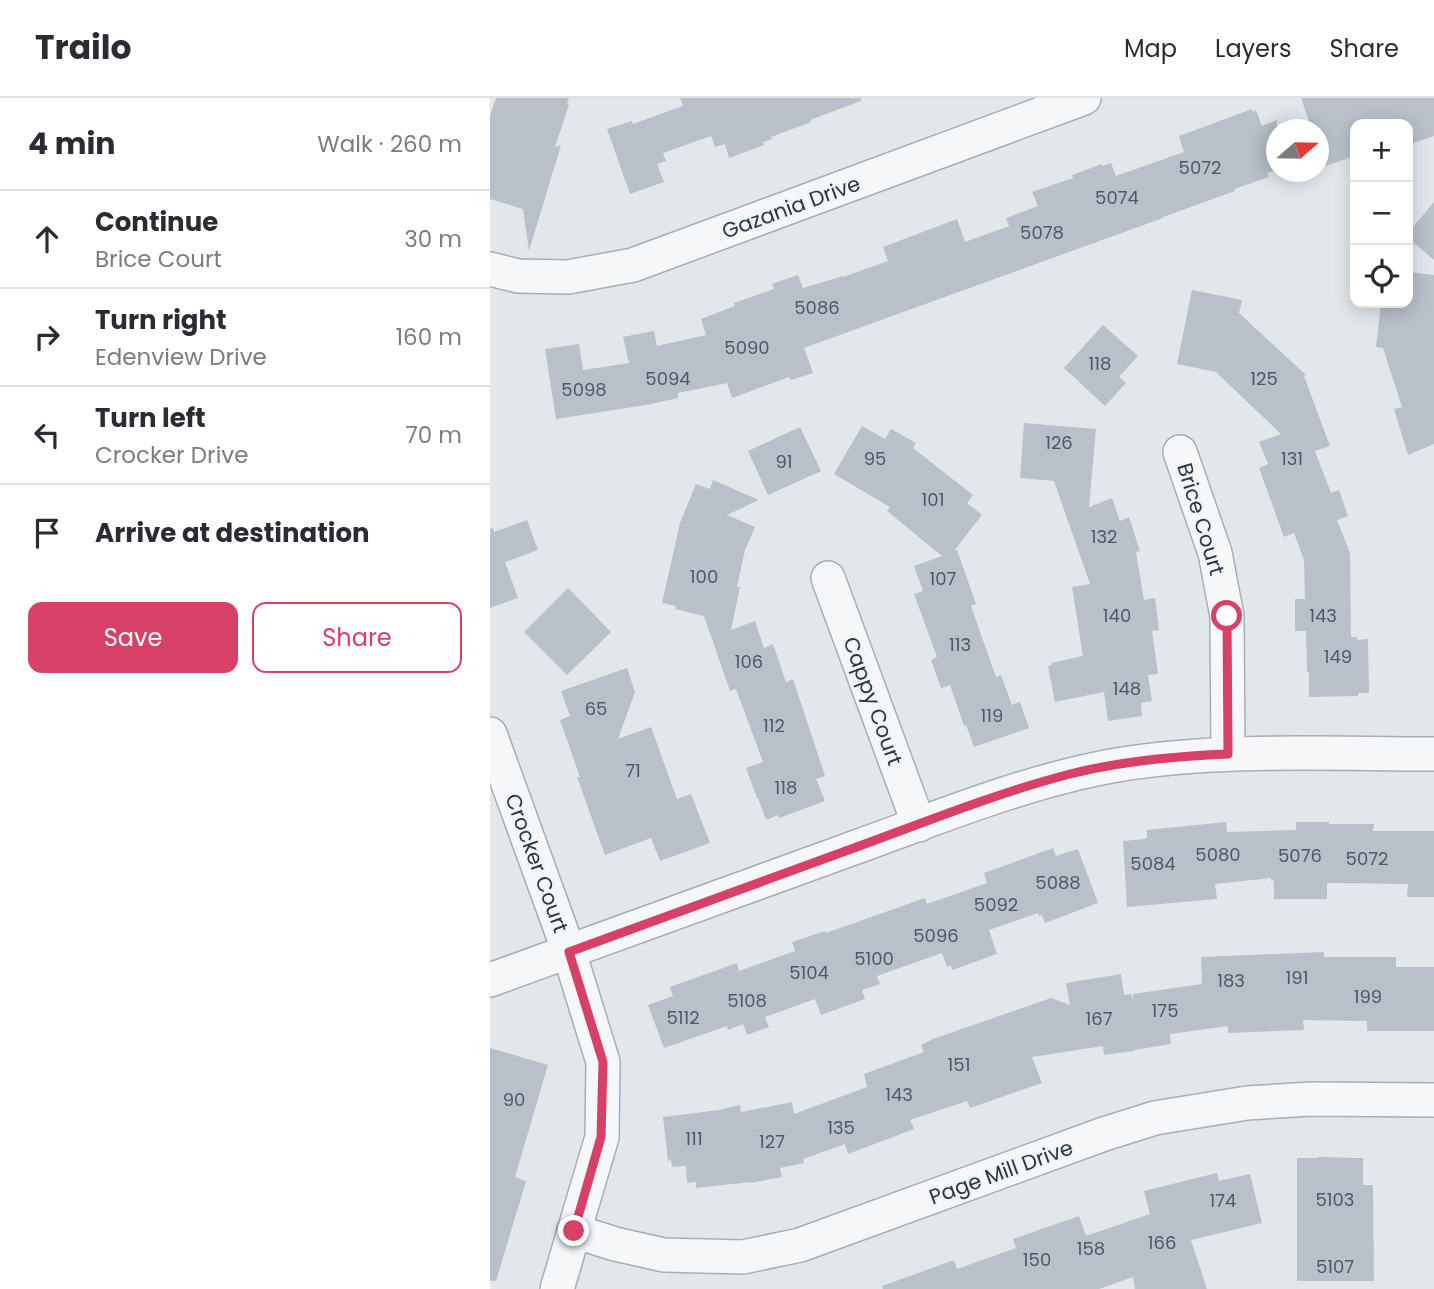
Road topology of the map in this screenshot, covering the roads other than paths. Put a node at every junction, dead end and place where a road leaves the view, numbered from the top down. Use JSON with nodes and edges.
{"nodes":[{"id":1,"x":1084,"y":98,"type":"edge"},
{"id":2,"x":490,"y":269,"type":"edge"},
{"id":3,"x":1180,"y":452,"type":"dead end"},
{"id":4,"x":828,"y":578,"type":"dead end"},
{"id":5,"x":490,"y":734,"type":"edge"},
{"id":6,"x":1228,"y":754,"type":"junction"},
{"id":7,"x":1434,"y":754,"type":"edge"},
{"id":8,"x":919,"y":824,"type":"junction"},
{"id":9,"x":569,"y":952,"type":"junction"},
{"id":10,"x":490,"y":979,"type":"edge"},
{"id":11,"x":1434,"y":1100,"type":"edge"},
{"id":12,"x":574,"y":1231,"type":"junction"},
{"id":13,"x":557,"y":1289,"type":"edge"}],
"edges":[{"from":1,"to":2,"type":"street","name":"Gazania Drive"},
{"from":3,"to":6,"type":"street","name":"Brice Court"},
{"from":4,"to":8,"type":"street","name":"Cappy Court"},
{"from":5,"to":9,"type":"street","name":"Crocker Court"},
{"from":6,"to":7,"type":"street"},
{"from":6,"to":8,"type":"street"},
{"from":8,"to":9,"type":"street"},
{"from":9,"to":10,"type":"street"},
{"from":9,"to":12,"type":"street","name":"Crocker Court"},
{"from":11,"to":12,"type":"street","name":"Page Mill Drive"},
{"from":12,"to":13,"type":"street","name":"Crocker Court"}]}
